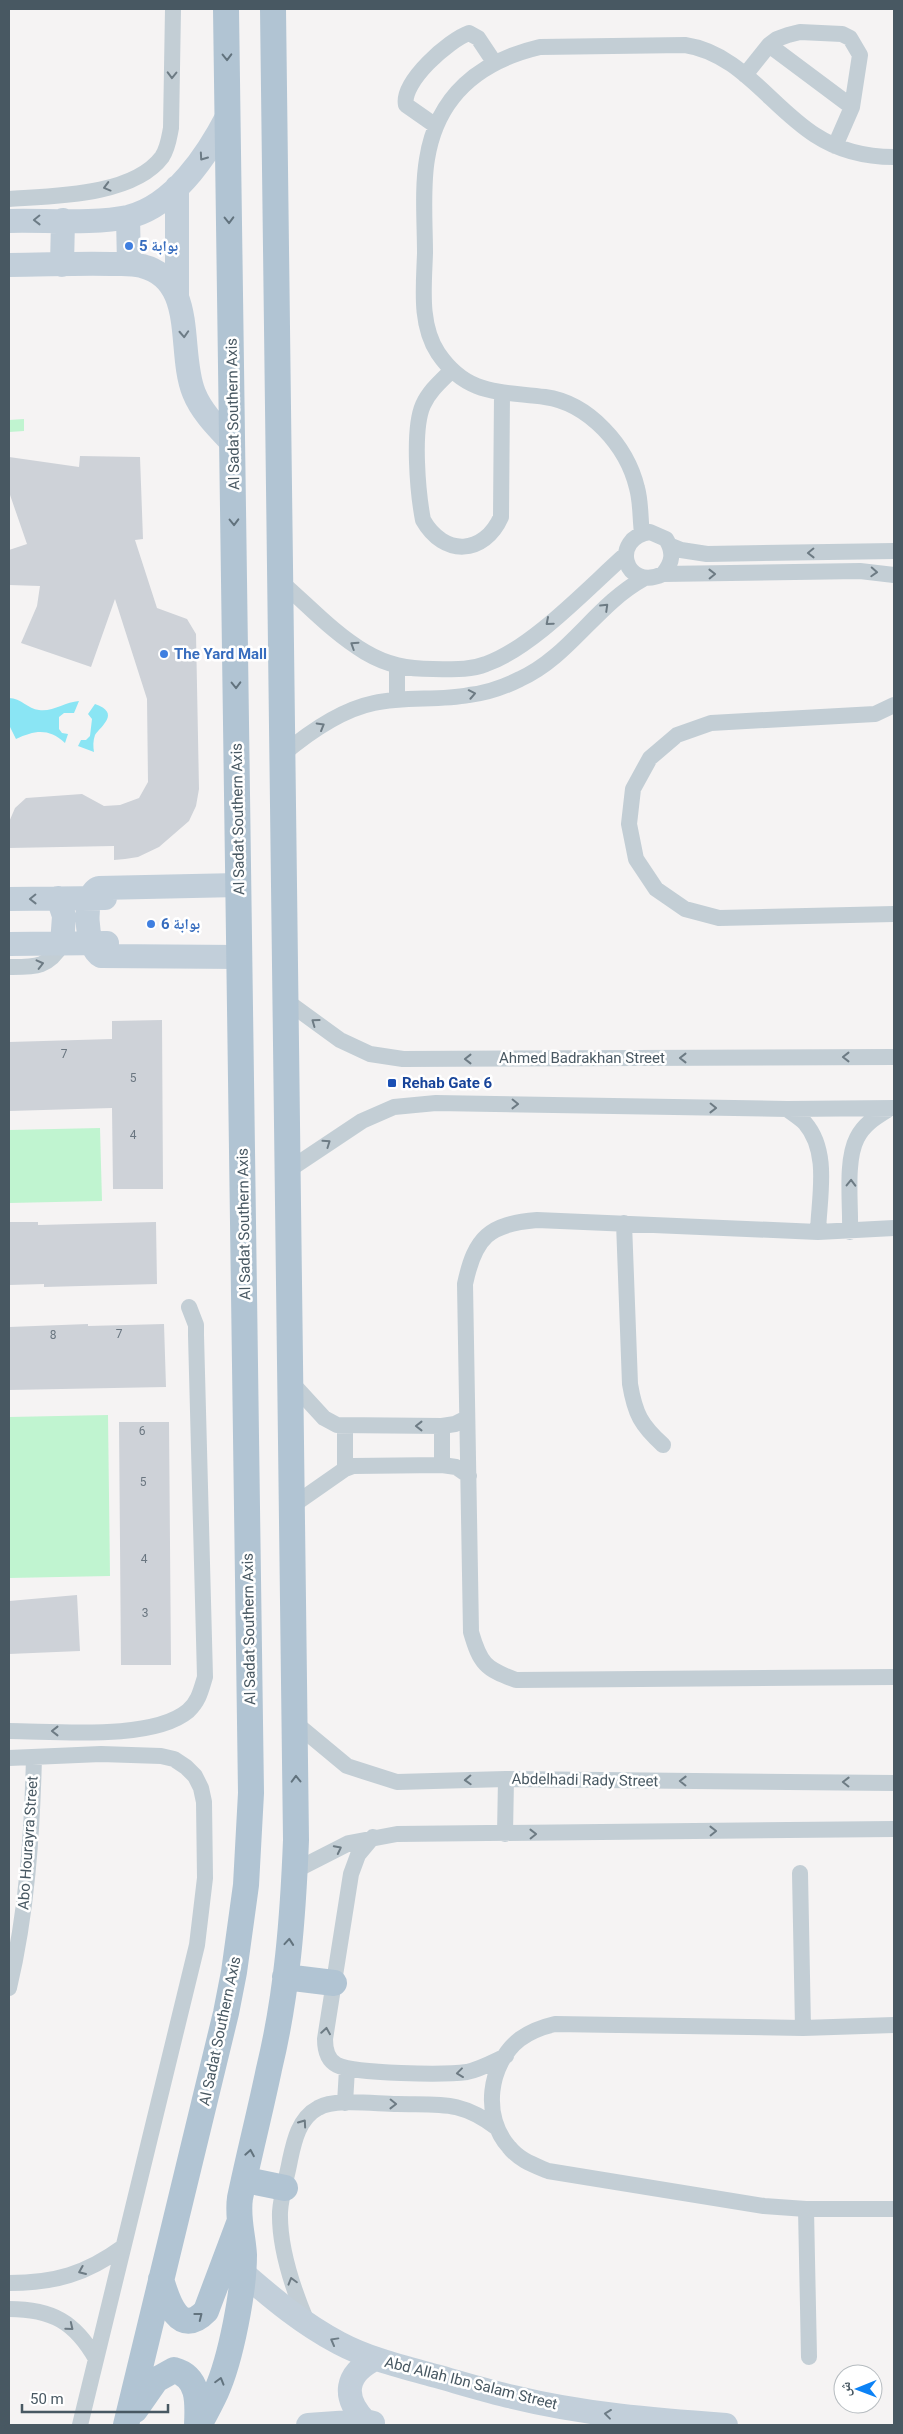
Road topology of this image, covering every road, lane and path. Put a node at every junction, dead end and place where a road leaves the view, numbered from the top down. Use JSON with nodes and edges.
{"nodes":[{"id":1,"x":174,"y":9,"type":"edge"},
{"id":2,"x":226,"y":9,"type":"edge"},
{"id":3,"x":273,"y":9,"type":"edge"},
{"id":4,"x":769,"y":45,"type":"junction"},
{"id":5,"x":494,"y":62,"type":"junction"},
{"id":6,"x":745,"y":75,"type":"junction"},
{"id":7,"x":852,"y":107,"type":"junction"},
{"id":8,"x":228,"y":115,"type":"junction"},
{"id":9,"x":436,"y":126,"type":"junction"},
{"id":10,"x":835,"y":146,"type":"junction"},
{"id":11,"x":894,"y":157,"type":"edge"},
{"id":12,"x":177,"y":187,"type":"junction"},
{"id":13,"x":9,"y":199,"type":"edge"},
{"id":14,"x":128,"y":217,"type":"junction"},
{"id":15,"x":62,"y":220,"type":"junction"},
{"id":16,"x":9,"y":221,"type":"edge"},
{"id":17,"x":62,"y":264,"type":"junction"},
{"id":18,"x":128,"y":264,"type":"junction"},
{"id":19,"x":9,"y":265,"type":"edge"},
{"id":20,"x":177,"y":295,"type":"junction"},
{"id":21,"x":452,"y":370,"type":"junction"},
{"id":22,"x":502,"y":394,"type":"junction"},
{"id":23,"x":233,"y":444,"type":"junction"},
{"id":24,"x":642,"y":533,"type":"junction"},
{"id":25,"x":670,"y":546,"type":"junction"},
{"id":26,"x":894,"y":551,"type":"edge"},
{"id":27,"x":626,"y":555,"type":"junction"},
{"id":28,"x":663,"y":574,"type":"junction"},
{"id":29,"x":894,"y":575,"type":"edge"},
{"id":30,"x":643,"y":579,"type":"junction"},
{"id":31,"x":280,"y":581,"type":"junction"},
{"id":32,"x":398,"y":668,"type":"junction"},
{"id":33,"x":445,"y":669,"type":"junction"},
{"id":34,"x":445,"y":697,"type":"junction"},
{"id":35,"x":397,"y":700,"type":"junction"},
{"id":36,"x":894,"y":705,"type":"edge"},
{"id":37,"x":282,"y":755,"type":"junction"},
{"id":38,"x":239,"y":890,"type":"junction"},
{"id":39,"x":58,"y":898,"type":"junction"},
{"id":40,"x":90,"y":898,"type":"junction"},
{"id":41,"x":9,"y":899,"type":"edge"},
{"id":42,"x":894,"y":914,"type":"edge"},
{"id":43,"x":9,"y":944,"type":"edge"},
{"id":44,"x":62,"y":944,"type":"junction"},
{"id":45,"x":91,"y":944,"type":"junction"},
{"id":46,"x":240,"y":949,"type":"junction"},
{"id":47,"x":9,"y":967,"type":"edge"},
{"id":48,"x":285,"y":1000,"type":"junction"},
{"id":49,"x":894,"y":1057,"type":"edge"},
{"id":50,"x":892,"y":1108,"type":"edge"},
{"id":51,"x":787,"y":1109,"type":"junction"},
{"id":52,"x":287,"y":1171,"type":"junction"},
{"id":53,"x":624,"y":1223,"type":"junction"},
{"id":54,"x":894,"y":1228,"type":"edge"},
{"id":55,"x":818,"y":1232,"type":"junction"},
{"id":56,"x":850,"y":1232,"type":"junction"},
{"id":57,"x":189,"y":1307,"type":"dead end"},
{"id":58,"x":290,"y":1382,"type":"junction"},
{"id":59,"x":467,"y":1418,"type":"junction"},
{"id":60,"x":344,"y":1426,"type":"junction"},
{"id":61,"x":442,"y":1426,"type":"junction"},
{"id":62,"x":663,"y":1445,"type":"dead end"},
{"id":63,"x":442,"y":1464,"type":"junction"},
{"id":64,"x":345,"y":1469,"type":"junction"},
{"id":65,"x":469,"y":1476,"type":"junction"},
{"id":66,"x":292,"y":1506,"type":"junction"},
{"id":67,"x":894,"y":1677,"type":"edge"},
{"id":68,"x":294,"y":1722,"type":"junction"},
{"id":69,"x":9,"y":1731,"type":"edge"},
{"id":70,"x":102,"y":1731,"type":"junction"},
{"id":71,"x":101,"y":1754,"type":"junction"},
{"id":72,"x":34,"y":1757,"type":"junction"},
{"id":73,"x":9,"y":1758,"type":"edge"},
{"id":74,"x":506,"y":1779,"type":"junction"},
{"id":75,"x":894,"y":1783,"type":"edge"},
{"id":76,"x":894,"y":1829,"type":"edge"},
{"id":77,"x":505,"y":1834,"type":"junction"},
{"id":78,"x":373,"y":1837,"type":"junction"},
{"id":79,"x":294,"y":1871,"type":"junction"},
{"id":80,"x":800,"y":1873,"type":"dead end"},
{"id":81,"x":285,"y":1977,"type":"junction"},
{"id":82,"x":334,"y":1983,"type":"junction"},
{"id":83,"x":9,"y":1988,"type":"edge"},
{"id":84,"x":894,"y":2025,"type":"edge"},
{"id":85,"x":803,"y":2028,"type":"junction"},
{"id":86,"x":506,"y":2056,"type":"junction"},
{"id":87,"x":347,"y":2068,"type":"junction"},
{"id":88,"x":345,"y":2103,"type":"junction"},
{"id":89,"x":497,"y":2128,"type":"junction"},
{"id":90,"x":246,"y":2180,"type":"junction"},
{"id":91,"x":285,"y":2188,"type":"junction"},
{"id":92,"x":806,"y":2209,"type":"junction"},
{"id":93,"x":894,"y":2209,"type":"edge"},
{"id":94,"x":239,"y":2223,"type":"junction"},
{"id":95,"x":123,"y":2247,"type":"junction"},
{"id":96,"x":242,"y":2272,"type":"junction"},
{"id":97,"x":161,"y":2279,"type":"junction"},
{"id":98,"x":9,"y":2283,"type":"edge"},
{"id":99,"x":9,"y":2309,"type":"edge"},
{"id":100,"x":309,"y":2326,"type":"junction"},
{"id":101,"x":809,"y":2357,"type":"dead end"},
{"id":102,"x":375,"y":2359,"type":"junction"},
{"id":103,"x":96,"y":2360,"type":"junction"},
{"id":104,"x":372,"y":2423,"type":"edge"},
{"id":105,"x":80,"y":2425,"type":"edge"},
{"id":106,"x":126,"y":2425,"type":"edge"},
{"id":107,"x":198,"y":2425,"type":"edge"},
{"id":108,"x":308,"y":2425,"type":"edge"},
{"id":109,"x":726,"y":2425,"type":"edge"}],
"edges":[{"from":1,"to":13,"type":"street","one_way":true},
{"from":2,"to":8,"type":"main road","name":"Al Sadat Southern Axis","one_way":true},
{"from":3,"to":31,"type":"main road"},
{"from":4,"to":6,"type":"street"},
{"from":4,"to":7,"type":"street"},
{"from":4,"to":7,"type":"street"},
{"from":5,"to":6,"type":"street"},
{"from":5,"to":9,"type":"street"},
{"from":5,"to":9,"type":"street"},
{"from":6,"to":10,"type":"street"},
{"from":7,"to":10,"type":"street"},
{"from":8,"to":12,"type":"street","one_way":true},
{"from":8,"to":23,"type":"main road","name":"Al Sadat Southern Axis","one_way":true},
{"from":9,"to":21,"type":"street"},
{"from":10,"to":11,"type":"street"},
{"from":12,"to":14,"type":"street"},
{"from":12,"to":20,"type":"street"},
{"from":14,"to":15,"type":"street"},
{"from":14,"to":18,"type":"street"},
{"from":15,"to":16,"type":"street","one_way":true},
{"from":15,"to":17,"type":"street"},
{"from":17,"to":18,"type":"street"},
{"from":17,"to":19,"type":"street"},
{"from":18,"to":20,"type":"street"},
{"from":20,"to":23,"type":"street","one_way":true},
{"from":21,"to":22,"type":"street"},
{"from":21,"to":22,"type":"street"},
{"from":22,"to":24,"type":"street"},
{"from":23,"to":38,"type":"main road","name":"Al Sadat Southern Axis","one_way":true},
{"from":24,"to":25,"type":"street"},
{"from":24,"to":27,"type":"street"},
{"from":26,"to":25,"type":"street","one_way":true},
{"from":25,"to":28,"type":"street"},
{"from":27,"to":30,"type":"street"},
{"from":27,"to":33,"type":"street","one_way":true},
{"from":28,"to":29,"type":"street","one_way":true},
{"from":28,"to":30,"type":"street"},
{"from":34,"to":30,"type":"street","one_way":true},
{"from":32,"to":31,"type":"street","one_way":true},
{"from":31,"to":37,"type":"main road"},
{"from":32,"to":33,"type":"street"},
{"from":32,"to":35,"type":"street"},
{"from":33,"to":34,"type":"street"},
{"from":34,"to":35,"type":"street"},
{"from":37,"to":35,"type":"street","one_way":true},
{"from":36,"to":42,"type":"street"},
{"from":37,"to":48,"type":"main road"},
{"from":38,"to":40,"type":"street"},
{"from":38,"to":46,"type":"main road","name":"Al Sadat Southern Axis"},
{"from":39,"to":40,"type":"street"},
{"from":39,"to":41,"type":"street","one_way":true},
{"from":39,"to":44,"type":"street"},
{"from":40,"to":45,"type":"street"},
{"from":43,"to":44,"type":"street"},
{"from":44,"to":45,"type":"street"},
{"from":47,"to":44,"type":"street","one_way":true},
{"from":45,"to":46,"type":"street"},
{"from":46,"to":97,"type":"main road","name":"Al Sadat Southern Axis"},
{"from":49,"to":48,"type":"street","name":"Ahmed Badrakhan Street","one_way":true},
{"from":48,"to":52,"type":"main road"},
{"from":50,"to":51,"type":"street"},
{"from":56,"to":50,"type":"street","one_way":true},
{"from":52,"to":51,"type":"street","one_way":true},
{"from":51,"to":55,"type":"street"},
{"from":52,"to":58,"type":"main road"},
{"from":53,"to":55,"type":"street"},
{"from":53,"to":59,"type":"street"},
{"from":53,"to":62,"type":"street"},
{"from":54,"to":56,"type":"street"},
{"from":55,"to":56,"type":"street"},
{"from":57,"to":70,"type":"street"},
{"from":58,"to":60,"type":"street"},
{"from":58,"to":66,"type":"main road"},
{"from":59,"to":61,"type":"street"},
{"from":59,"to":65,"type":"street"},
{"from":61,"to":60,"type":"street","one_way":true},
{"from":60,"to":64,"type":"street"},
{"from":61,"to":63,"type":"street"},
{"from":63,"to":64,"type":"street"},
{"from":63,"to":65,"type":"street"},
{"from":64,"to":66,"type":"street"},
{"from":65,"to":67,"type":"street"},
{"from":66,"to":68,"type":"main road"},
{"from":74,"to":68,"type":"street","name":"Abdelhadi Rady Street","one_way":true},
{"from":79,"to":68,"type":"main road","one_way":true},
{"from":70,"to":69,"type":"street","one_way":true},
{"from":70,"to":71,"type":"street"},
{"from":71,"to":72,"type":"street"},
{"from":71,"to":95,"type":"street"},
{"from":72,"to":73,"type":"street"},
{"from":72,"to":83,"type":"street","name":"Abo Hourayra Street"},
{"from":75,"to":74,"type":"street","name":"Abdelhadi Rady Street","one_way":true},
{"from":74,"to":77,"type":"street"},
{"from":77,"to":76,"type":"street","one_way":true},
{"from":77,"to":78,"type":"street"},
{"from":79,"to":78,"type":"street","one_way":true},
{"from":78,"to":82,"type":"street"},
{"from":81,"to":79,"type":"main road","one_way":true},
{"from":80,"to":85,"type":"street"},
{"from":81,"to":82,"type":"main road"},
{"from":90,"to":81,"type":"main road","one_way":true},
{"from":87,"to":82,"type":"street","one_way":true},
{"from":84,"to":85,"type":"street"},
{"from":85,"to":86,"type":"street"},
{"from":86,"to":87,"type":"street","one_way":true},
{"from":86,"to":89,"type":"street"},
{"from":87,"to":88,"type":"street"},
{"from":88,"to":89,"type":"street","one_way":true},
{"from":91,"to":88,"type":"street","one_way":true},
{"from":89,"to":92,"type":"street"},
{"from":90,"to":91,"type":"main road"},
{"from":90,"to":94,"type":"main road"},
{"from":100,"to":91,"type":"street","one_way":true},
{"from":92,"to":93,"type":"street"},
{"from":92,"to":101,"type":"street"},
{"from":94,"to":96,"type":"main road"},
{"from":97,"to":94,"type":"main road","one_way":true},
{"from":95,"to":98,"type":"street","one_way":true},
{"from":95,"to":103,"type":"street"},
{"from":96,"to":100,"type":"street","name":"Abd Allah Ibn Salam Street"},
{"from":107,"to":96,"type":"main road","one_way":true},
{"from":97,"to":106,"type":"main road","name":"Al Sadat Southern Axis"},
{"from":99,"to":103,"type":"street","one_way":true},
{"from":102,"to":100,"type":"street","name":"Abd Allah Ibn Salam Street","one_way":true},
{"from":102,"to":104,"type":"street"},
{"from":109,"to":102,"type":"street","name":"Abd Allah Ibn Salam Street","one_way":true},
{"from":103,"to":105,"type":"street"},
{"from":104,"to":108,"type":"street"},
{"from":106,"to":107,"type":"main road"}]}
